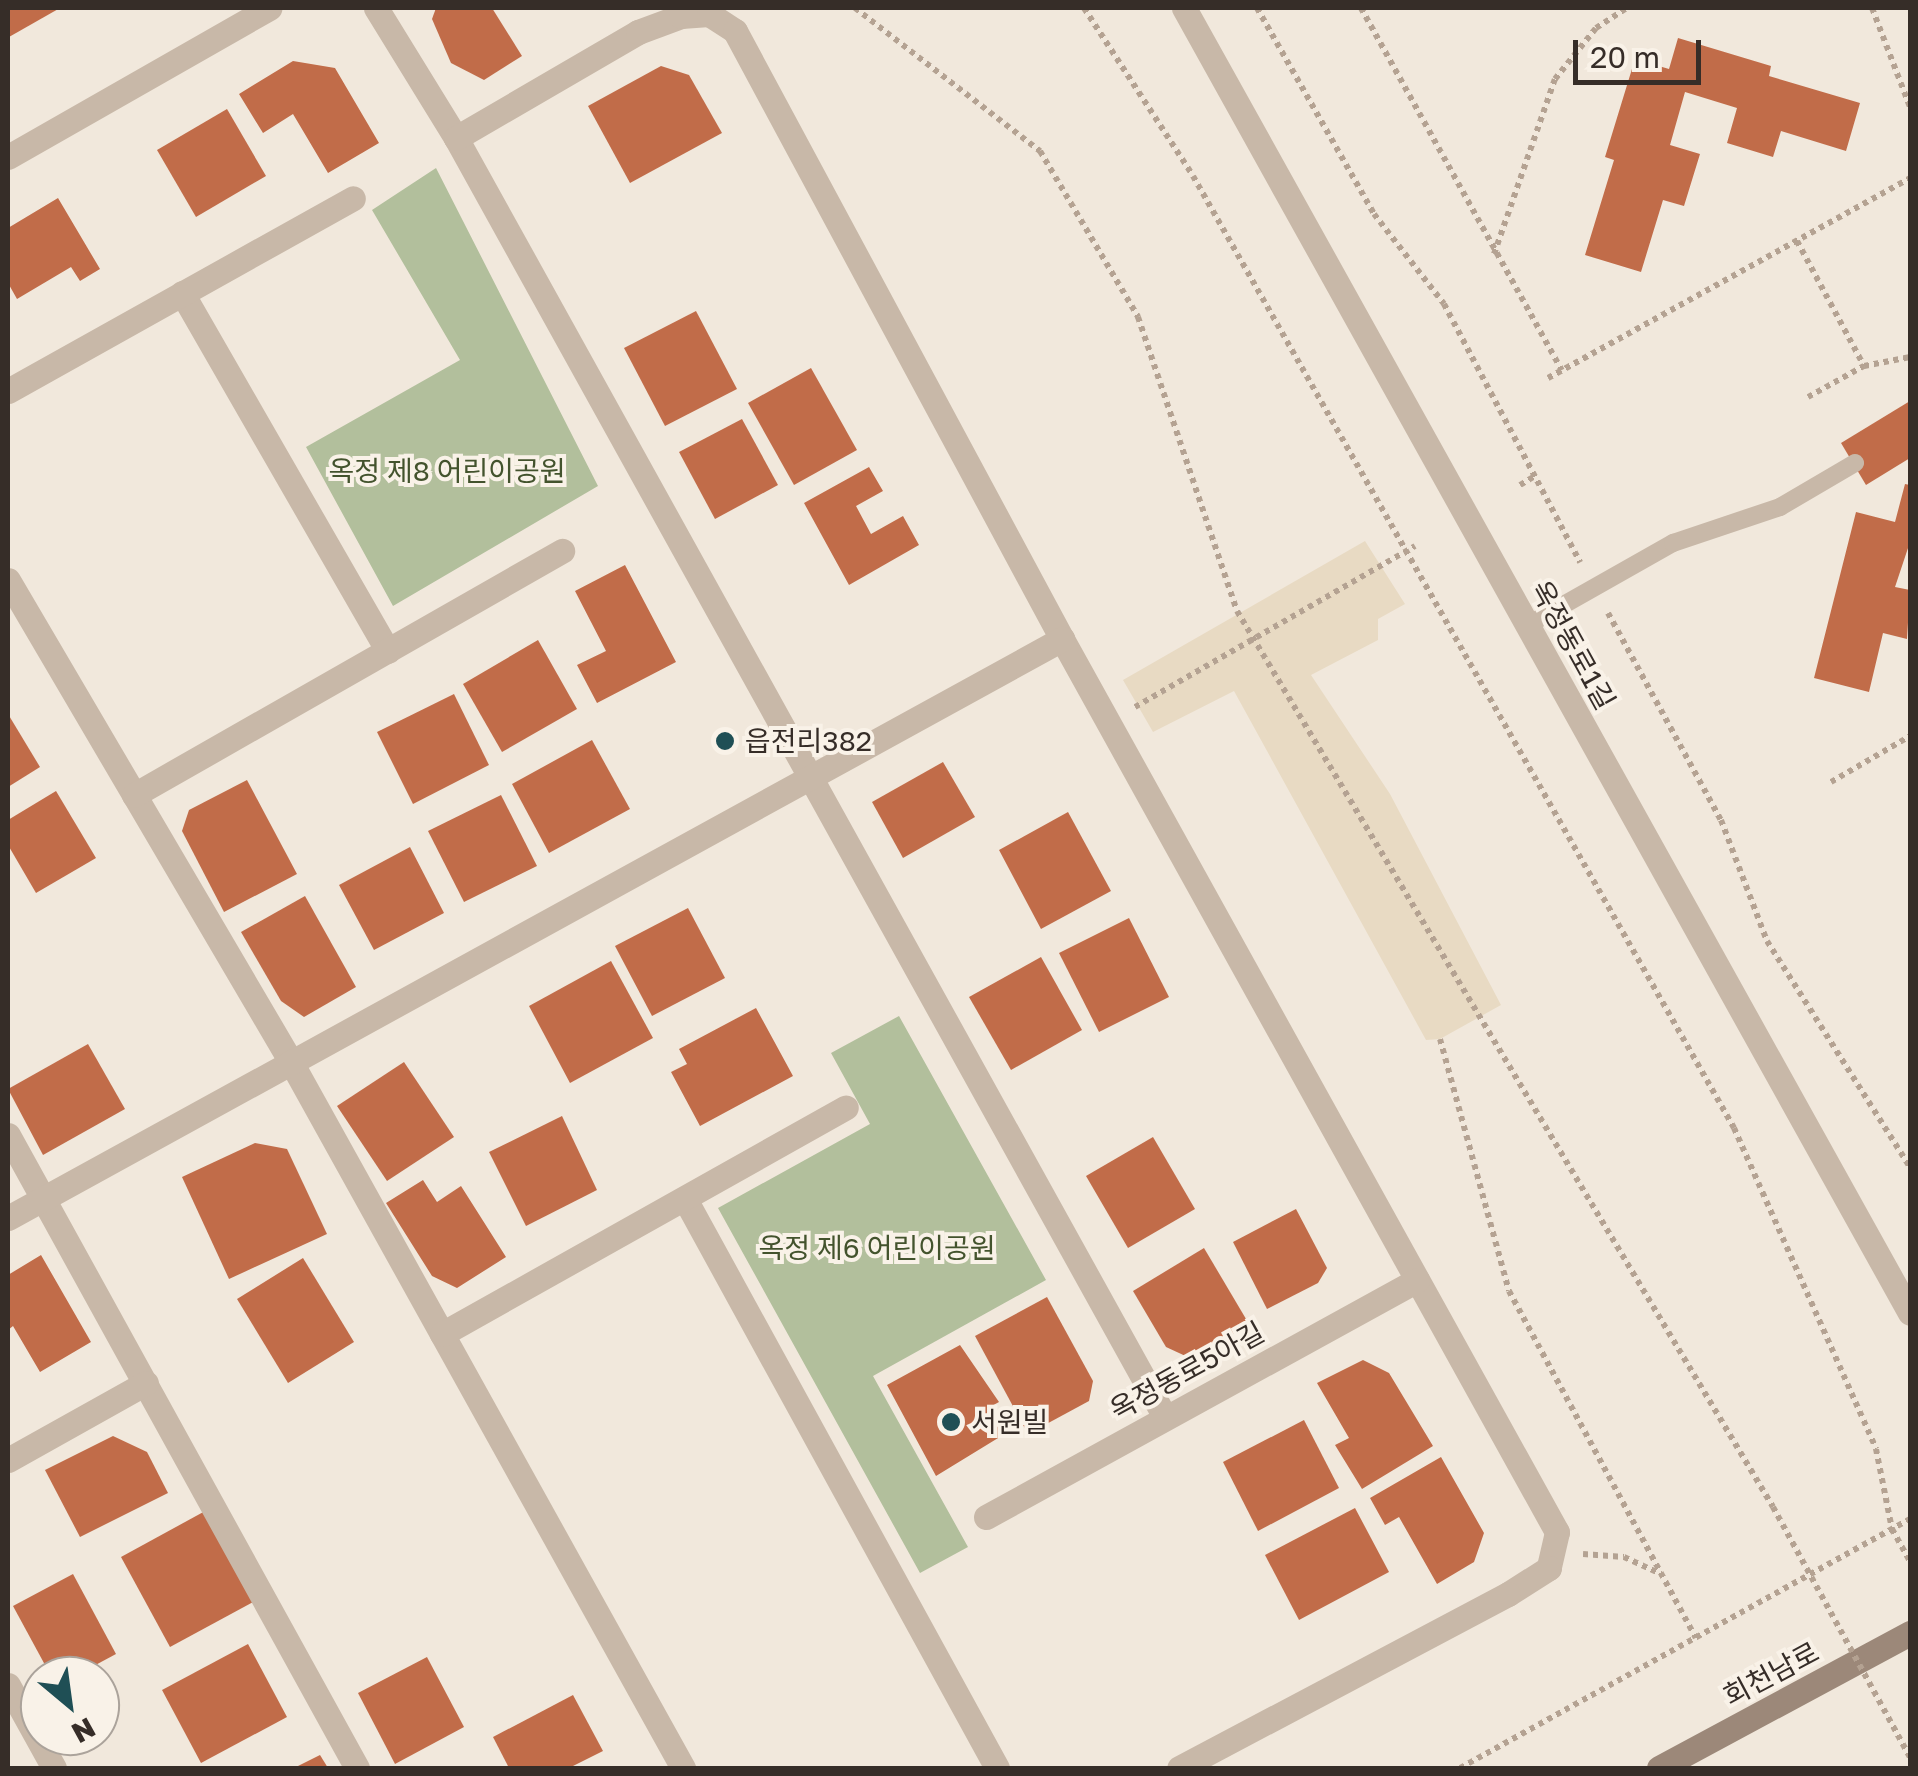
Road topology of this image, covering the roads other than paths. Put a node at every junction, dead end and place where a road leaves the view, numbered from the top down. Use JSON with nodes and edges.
{"nodes":[{"id":1,"x":268,"y":8,"type":"edge"},
{"id":2,"x":376,"y":8,"type":"edge"},
{"id":3,"x":1184,"y":8,"type":"edge"},
{"id":4,"x":456,"y":138,"type":"junction"},
{"id":5,"x":8,"y":157,"type":"edge"},
{"id":6,"x":353,"y":198,"type":"dead end"},
{"id":7,"x":182,"y":293,"type":"junction"},
{"id":8,"x":8,"y":391,"type":"edge"},
{"id":9,"x":1855,"y":463,"type":"dead end"},
{"id":10,"x":562,"y":551,"type":"dead end"},
{"id":11,"x":8,"y":580,"type":"edge"},
{"id":12,"x":1528,"y":624,"type":"junction"},
{"id":13,"x":1062,"y":639,"type":"junction"},
{"id":14,"x":388,"y":651,"type":"junction"},
{"id":15,"x":810,"y":777,"type":"junction"},
{"id":16,"x":134,"y":795,"type":"junction"},
{"id":17,"x":291,"y":1062,"type":"junction"},
{"id":18,"x":846,"y":1108,"type":"dead end"},
{"id":19,"x":8,"y":1135,"type":"edge"},
{"id":20,"x":45,"y":1198,"type":"junction"},
{"id":21,"x":684,"y":1199,"type":"junction"},
{"id":22,"x":8,"y":1218,"type":"edge"},
{"id":23,"x":1417,"y":1280,"type":"junction"},
{"id":24,"x":1910,"y":1312,"type":"edge"},
{"id":25,"x":442,"y":1334,"type":"junction"},
{"id":26,"x":146,"y":1383,"type":"junction"},
{"id":27,"x":1165,"y":1417,"type":"junction"},
{"id":28,"x":8,"y":1460,"type":"edge"},
{"id":29,"x":986,"y":1516,"type":"dead end"},
{"id":30,"x":1910,"y":1634,"type":"edge"},
{"id":31,"x":8,"y":1685,"type":"edge"},
{"id":32,"x":54,"y":1768,"type":"edge"},
{"id":33,"x":357,"y":1768,"type":"edge"},
{"id":34,"x":682,"y":1768,"type":"edge"},
{"id":35,"x":997,"y":1768,"type":"edge"},
{"id":36,"x":1180,"y":1768,"type":"edge"},
{"id":37,"x":1659,"y":1768,"type":"edge"}],
"edges":[{"from":1,"to":5,"type":"street"},
{"from":2,"to":4,"type":"street"},
{"from":3,"to":12,"type":"street","name":"옥정동로1길"},
{"from":4,"to":13,"type":"street"},
{"from":4,"to":15,"type":"street"},
{"from":6,"to":7,"type":"street"},
{"from":7,"to":8,"type":"street"},
{"from":7,"to":14,"type":"street"},
{"from":9,"to":12,"type":"lane"},
{"from":10,"to":14,"type":"street"},
{"from":11,"to":16,"type":"street"},
{"from":12,"to":24,"type":"street","name":"옥정동로1길"},
{"from":13,"to":15,"type":"street"},
{"from":13,"to":23,"type":"street"},
{"from":14,"to":16,"type":"street"},
{"from":15,"to":17,"type":"street"},
{"from":15,"to":27,"type":"street"},
{"from":16,"to":17,"type":"street"},
{"from":17,"to":20,"type":"street"},
{"from":17,"to":25,"type":"street"},
{"from":18,"to":21,"type":"street"},
{"from":19,"to":20,"type":"street"},
{"from":20,"to":22,"type":"street"},
{"from":20,"to":26,"type":"street"},
{"from":21,"to":25,"type":"street"},
{"from":21,"to":35,"type":"street"},
{"from":23,"to":27,"type":"street","name":"옥정동로5아길"},
{"from":23,"to":36,"type":"street"},
{"from":25,"to":34,"type":"street"},
{"from":26,"to":28,"type":"street"},
{"from":26,"to":33,"type":"street"},
{"from":27,"to":29,"type":"street","name":"옥정동로5아길"},
{"from":30,"to":37,"type":"main road","name":"회천남로"},
{"from":31,"to":32,"type":"street"}]}
